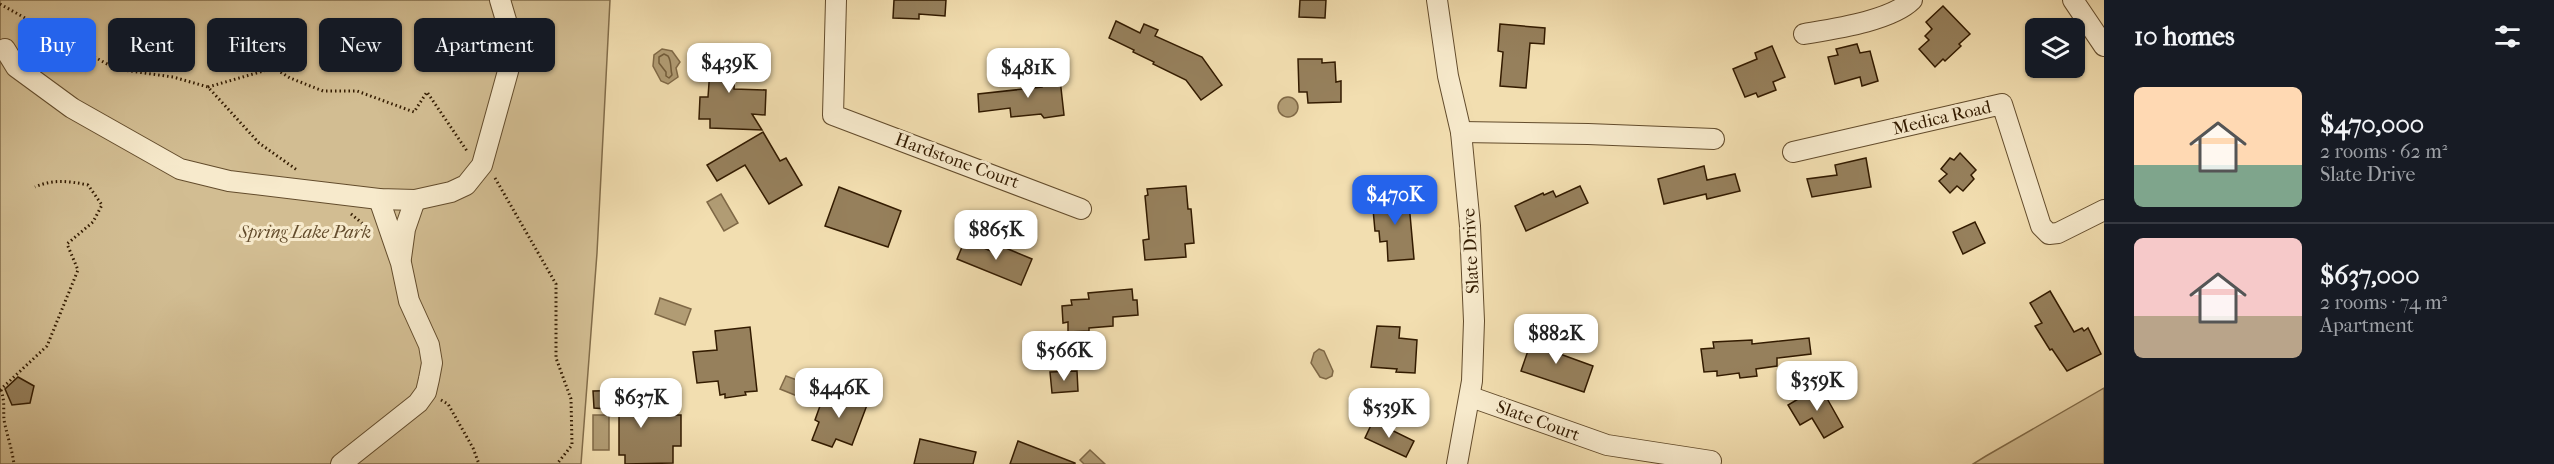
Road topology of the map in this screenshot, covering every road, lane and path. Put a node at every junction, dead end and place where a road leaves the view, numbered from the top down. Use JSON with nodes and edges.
{"nodes":[{"id":1,"x":500,"y":0,"type":"edge"},
{"id":2,"x":836,"y":0,"type":"edge"},
{"id":3,"x":1437,"y":0,"type":"edge"},
{"id":4,"x":1912,"y":0,"type":"edge"},
{"id":5,"x":2073,"y":0,"type":"edge"},
{"id":6,"x":0,"y":4,"type":"edge"},
{"id":7,"x":1804,"y":34,"type":"dead end"},
{"id":8,"x":2104,"y":46,"type":"edge"},
{"id":9,"x":5,"y":49,"type":"dead end"},
{"id":10,"x":208,"y":87,"type":"junction"},
{"id":11,"x":1461,"y":132,"type":"junction"},
{"id":12,"x":1714,"y":140,"type":"dead end"},
{"id":13,"x":467,"y":152,"type":"dead end"},
{"id":14,"x":1793,"y":152,"type":"dead end"},
{"id":15,"x":490,"y":173,"type":"dead end"},
{"id":16,"x":302,"y":174,"type":"dead end"},
{"id":17,"x":35,"y":187,"type":"dead end"},
{"id":18,"x":379,"y":199,"type":"junction"},
{"id":19,"x":415,"y":200,"type":"junction"},
{"id":20,"x":1080,"y":209,"type":"dead end"},
{"id":21,"x":2104,"y":210,"type":"edge"},
{"id":22,"x":401,"y":263,"type":"junction"},
{"id":23,"x":0,"y":389,"type":"edge"},
{"id":24,"x":426,"y":392,"type":"junction"},
{"id":25,"x":1471,"y":397,"type":"junction"},
{"id":26,"x":1711,"y":461,"type":"dead end"},
{"id":27,"x":14,"y":464,"type":"edge"},
{"id":28,"x":341,"y":464,"type":"edge"},
{"id":29,"x":479,"y":464,"type":"edge"},
{"id":30,"x":557,"y":464,"type":"edge"},
{"id":31,"x":1457,"y":464,"type":"edge"}],
"edges":[{"from":1,"to":19,"type":"street"},
{"from":2,"to":20,"type":"street","name":"Hardstone Court"},
{"from":3,"to":11,"type":"street","name":"Slate Drive"},
{"from":4,"to":7,"type":"street"},
{"from":5,"to":8,"type":"street"},
{"from":6,"to":10,"type":"path"},
{"from":9,"to":18,"type":"street"},
{"from":10,"to":13,"type":"path"},
{"from":10,"to":16,"type":"path"},
{"from":11,"to":12,"type":"street"},
{"from":11,"to":25,"type":"street","name":"Slate Drive"},
{"from":14,"to":21,"type":"street","name":"Medica Road"},
{"from":15,"to":30,"type":"path"},
{"from":17,"to":23,"type":"path"},
{"from":18,"to":19,"type":"street"},
{"from":18,"to":22,"type":"street"},
{"from":19,"to":22,"type":"street"},
{"from":22,"to":24,"type":"street"},
{"from":23,"to":27,"type":"path"},
{"from":24,"to":28,"type":"street"},
{"from":24,"to":29,"type":"path"},
{"from":25,"to":26,"type":"street","name":"Slate Court"},
{"from":25,"to":31,"type":"street","name":"Slate Drive"}]}
